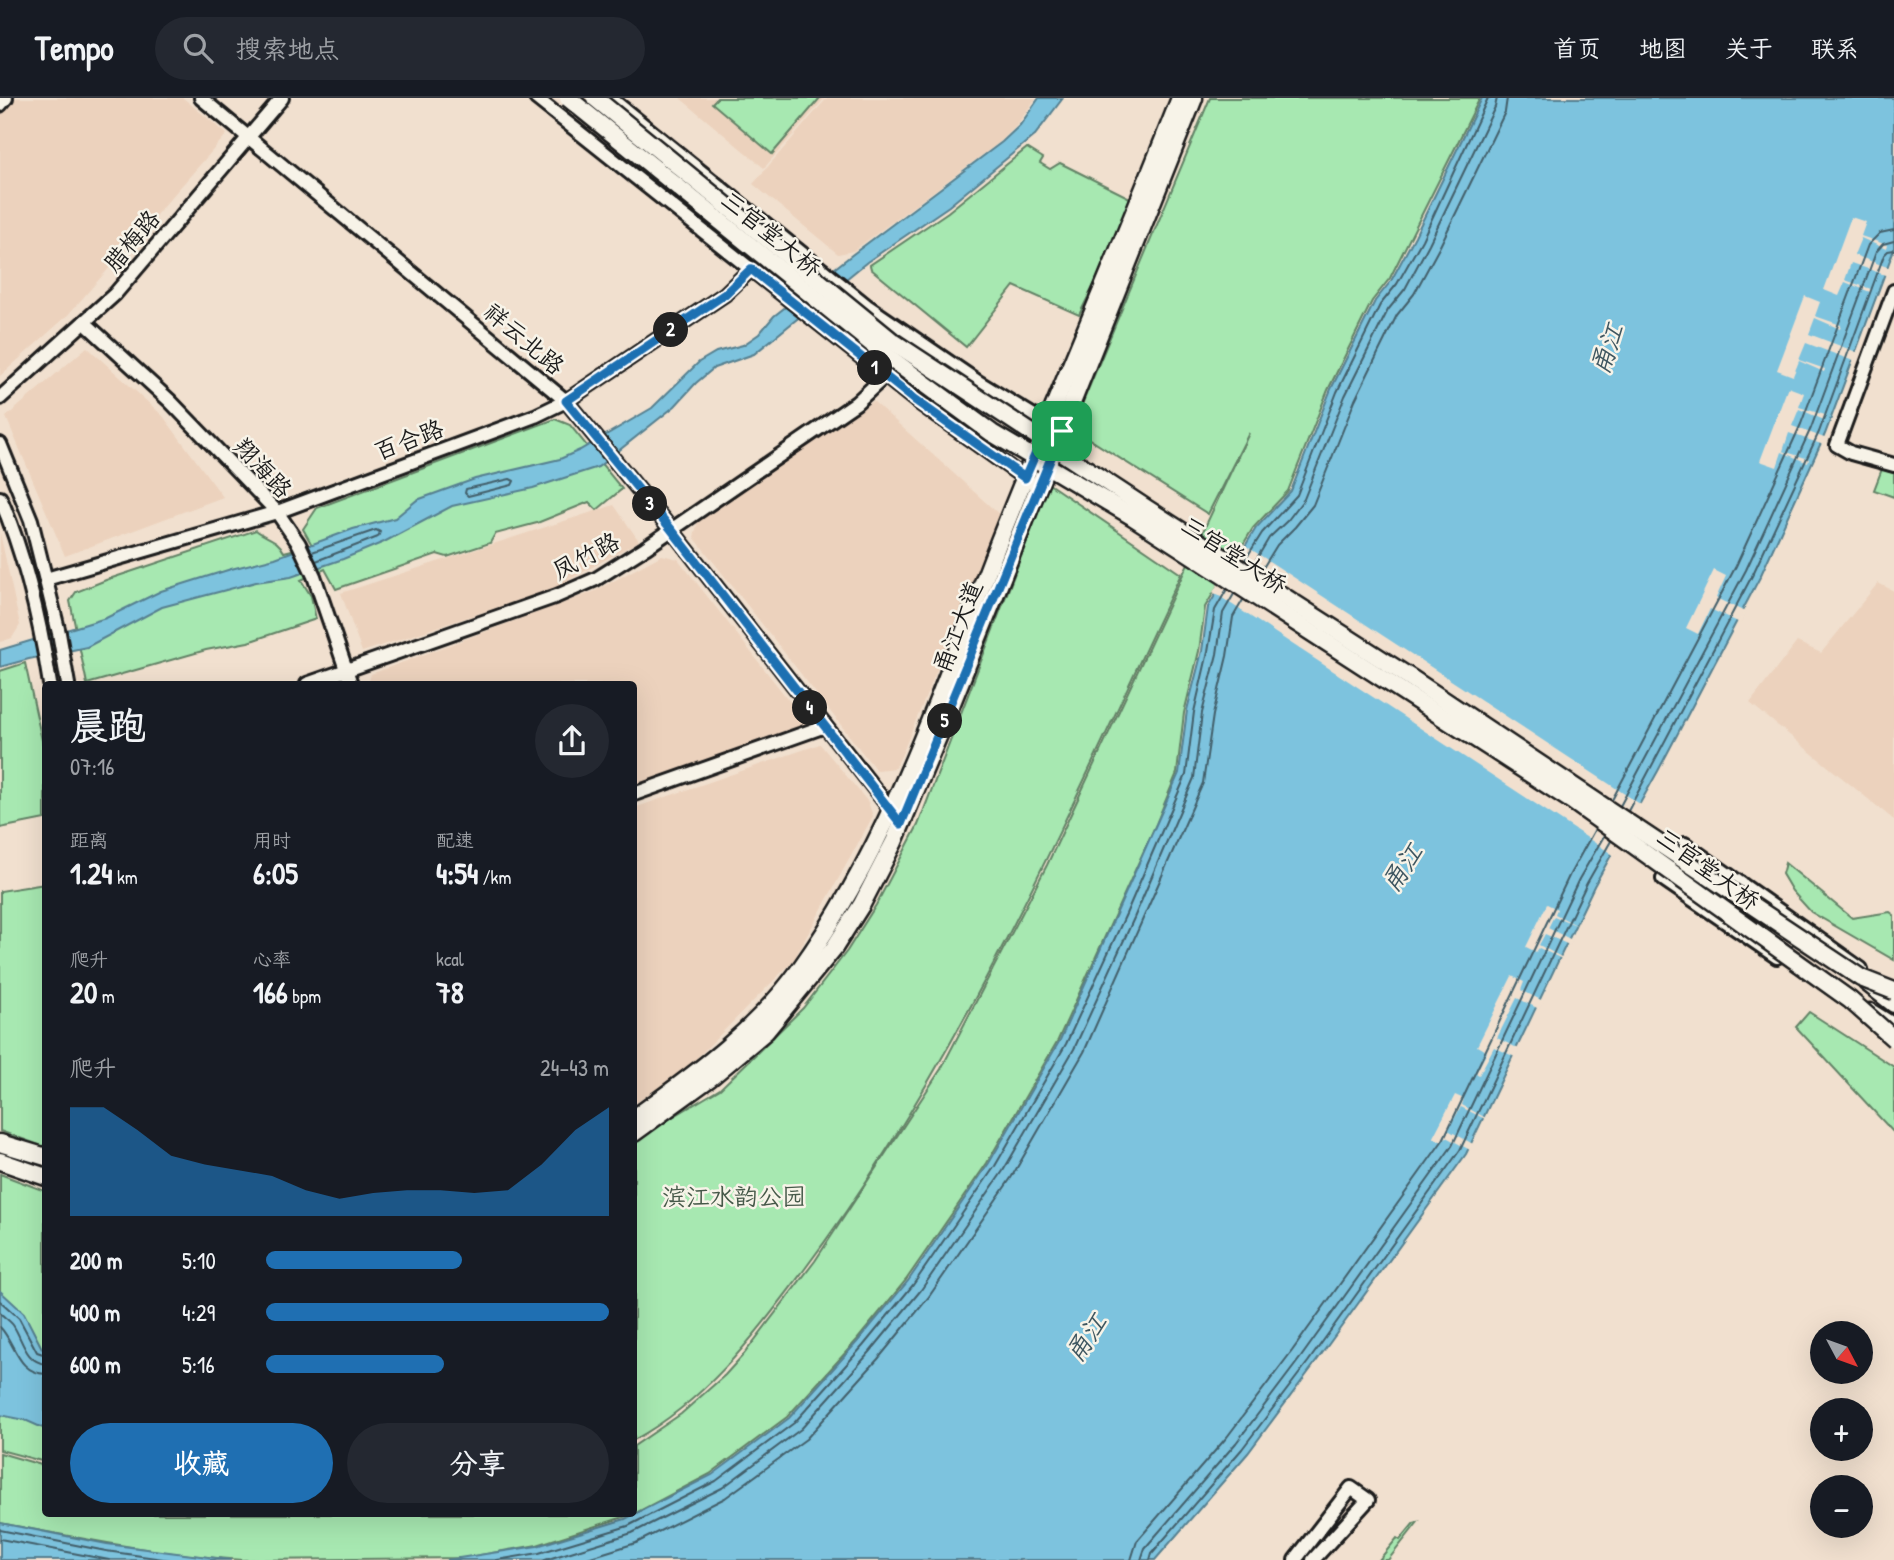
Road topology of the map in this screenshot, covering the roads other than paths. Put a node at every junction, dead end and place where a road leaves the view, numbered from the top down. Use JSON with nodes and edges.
{"nodes":[{"id":1,"x":6,"y":98,"type":"edge"},
{"id":2,"x":201,"y":98,"type":"edge"},
{"id":3,"x":282,"y":98,"type":"edge"},
{"id":4,"x":536,"y":98,"type":"edge"},
{"id":5,"x":568,"y":98,"type":"edge"},
{"id":6,"x":594,"y":98,"type":"edge"},
{"id":7,"x":610,"y":98,"type":"edge"},
{"id":8,"x":1180,"y":98,"type":"edge"},
{"id":9,"x":1194,"y":98,"type":"edge"},
{"id":10,"x":0,"y":105,"type":"edge"},
{"id":11,"x":247,"y":137,"type":"junction"},
{"id":12,"x":751,"y":269,"type":"junction"},
{"id":13,"x":1894,"y":290,"type":"edge"},
{"id":14,"x":84,"y":322,"type":"junction"},
{"id":15,"x":885,"y":376,"type":"junction"},
{"id":16,"x":0,"y":398,"type":"edge"},
{"id":17,"x":566,"y":401,"type":"junction"},
{"id":18,"x":1055,"y":428,"type":"junction"},
{"id":19,"x":0,"y":444,"type":"edge"},
{"id":20,"x":1894,"y":465,"type":"edge"},
{"id":21,"x":1032,"y":483,"type":"junction"},
{"id":22,"x":0,"y":498,"type":"edge"},
{"id":23,"x":277,"y":512,"type":"junction"},
{"id":24,"x":671,"y":529,"type":"junction"},
{"id":25,"x":46,"y":579,"type":"junction"},
{"id":26,"x":345,"y":670,"type":"junction"},
{"id":27,"x":50,"y":681,"type":"edge"},
{"id":28,"x":67,"y":681,"type":"edge"},
{"id":29,"x":315,"y":681,"type":"edge"},
{"id":30,"x":350,"y":681,"type":"edge"},
{"id":31,"x":825,"y":726,"type":"junction"},
{"id":32,"x":637,"y":793,"type":"edge"},
{"id":33,"x":891,"y":810,"type":"junction"},
{"id":34,"x":901,"y":824,"type":"junction"},
{"id":35,"x":1861,"y":978,"type":"junction"},
{"id":36,"x":1894,"y":991,"type":"edge"},
{"id":37,"x":1850,"y":1000,"type":"junction"},
{"id":38,"x":1894,"y":1004,"type":"edge"},
{"id":39,"x":1894,"y":1027,"type":"edge"},
{"id":40,"x":1894,"y":1034,"type":"edge"},
{"id":41,"x":1894,"y":1040,"type":"edge"},
{"id":42,"x":637,"y":1116,"type":"edge"},
{"id":43,"x":637,"y":1131,"type":"edge"},
{"id":44,"x":0,"y":1143,"type":"edge"},
{"id":45,"x":42,"y":1156,"type":"edge"},
{"id":46,"x":0,"y":1161,"type":"edge"},
{"id":47,"x":42,"y":1176,"type":"edge"},
{"id":48,"x":1295,"y":1560,"type":"edge"},
{"id":49,"x":1313,"y":1560,"type":"edge"}],
"edges":[{"from":1,"to":10,"type":"street"},
{"from":2,"to":11,"type":"street","name":"祥云北路"},
{"from":3,"to":11,"type":"street","name":"腊梅路"},
{"from":4,"to":12,"type":"street"},
{"from":5,"to":37,"type":"main road","name":"三官堂大桥","bridge":true},
{"from":6,"to":35,"type":"main road","name":"三官堂大桥","bridge":true},
{"from":7,"to":18,"type":"street"},
{"from":8,"to":18,"type":"main road","name":"甬江大道"},
{"from":9,"to":18,"type":"main road","name":"甬江大道"},
{"from":11,"to":14,"type":"street","name":"腊梅路"},
{"from":11,"to":17,"type":"street","name":"祥云北路"},
{"from":12,"to":15,"type":"street"},
{"from":12,"to":17,"type":"street","name":"百合路"},
{"from":13,"to":20,"type":"street"},
{"from":14,"to":16,"type":"street","name":"腊梅路"},
{"from":14,"to":23,"type":"street","name":"翔海路"},
{"from":15,"to":21,"type":"street"},
{"from":15,"to":24,"type":"street","name":"凤竹路"},
{"from":17,"to":23,"type":"street","name":"百合路"},
{"from":17,"to":24,"type":"street","name":"祥云北路"},
{"from":18,"to":21,"type":"main road","name":"甬江大道"},
{"from":19,"to":25,"type":"street"},
{"from":21,"to":33,"type":"main road","name":"甬江大道"},
{"from":21,"to":34,"type":"main road","name":"甬江大道"},
{"from":22,"to":27,"type":"street"},
{"from":23,"to":25,"type":"street","name":"百合路"},
{"from":23,"to":26,"type":"street","name":"翔海路"},
{"from":24,"to":26,"type":"street","name":"凤竹路"},
{"from":24,"to":31,"type":"street","name":"祥云北路"},
{"from":25,"to":28,"type":"street"},
{"from":26,"to":29,"type":"street","name":"凤竹路"},
{"from":26,"to":30,"type":"street","name":"翔海路"},
{"from":31,"to":32,"type":"street"},
{"from":31,"to":33,"type":"street","name":"祥云北路"},
{"from":33,"to":34,"type":"street","name":"祥云北路"},
{"from":33,"to":42,"type":"main road","name":"甬江大道"},
{"from":34,"to":43,"type":"main road","name":"甬江大道"},
{"from":35,"to":36,"type":"main road","bridge":true},
{"from":35,"to":38,"type":"main road","name":"三官堂大桥","bridge":true},
{"from":36,"to":40,"type":"street"},
{"from":37,"to":39,"type":"main road","name":"三官堂大桥","bridge":true},
{"from":37,"to":41,"type":"main road","bridge":true},
{"from":44,"to":45,"type":"main road"},
{"from":46,"to":47,"type":"main road"},
{"from":48,"to":49,"type":"street"}]}
